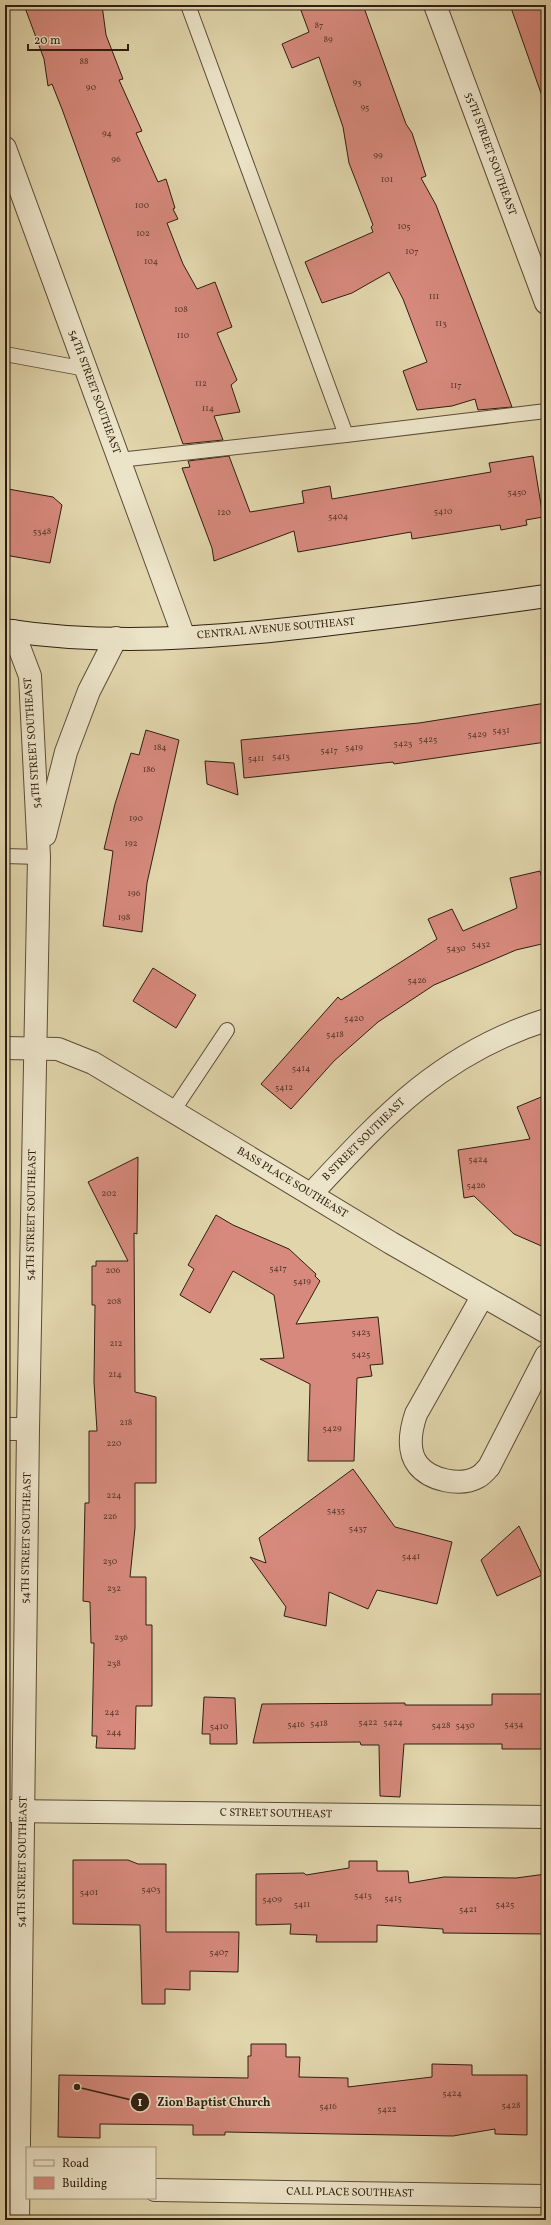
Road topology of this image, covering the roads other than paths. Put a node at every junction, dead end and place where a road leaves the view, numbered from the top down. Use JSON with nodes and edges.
{"nodes":[{"id":1,"x":188,"y":5,"type":"edge"},
{"id":2,"x":435,"y":5,"type":"edge"},
{"id":3,"x":5,"y":148,"type":"edge"},
{"id":4,"x":546,"y":303,"type":"edge"},
{"id":5,"x":5,"y":354,"type":"edge"},
{"id":6,"x":86,"y":369,"type":"junction"},
{"id":7,"x":546,"y":411,"type":"edge"},
{"id":8,"x":346,"y":436,"type":"junction"},
{"id":9,"x":119,"y":460,"type":"junction"},
{"id":10,"x":546,"y":596,"type":"edge"},
{"id":11,"x":9,"y":631,"type":"edge"},
{"id":12,"x":184,"y":637,"type":"junction"},
{"id":13,"x":116,"y":638,"type":"junction"},
{"id":14,"x":5,"y":856,"type":"edge"},
{"id":15,"x":39,"y":857,"type":"junction"},
{"id":16,"x":546,"y":1020,"type":"edge"},
{"id":17,"x":227,"y":1030,"type":"dead end"},
{"id":18,"x":5,"y":1048,"type":"edge"},
{"id":19,"x":35,"y":1048,"type":"junction"},
{"id":20,"x":173,"y":1110,"type":"junction"},
{"id":21,"x":311,"y":1194,"type":"junction"},
{"id":22,"x":482,"y":1297,"type":"junction"},
{"id":23,"x":546,"y":1332,"type":"edge"},
{"id":24,"x":546,"y":1356,"type":"edge"},
{"id":25,"x":5,"y":1429,"type":"edge"},
{"id":26,"x":28,"y":1429,"type":"junction"},
{"id":27,"x":14,"y":1811,"type":"edge"},
{"id":28,"x":546,"y":1817,"type":"edge"},
{"id":29,"x":17,"y":2188,"type":"edge"},
{"id":30,"x":156,"y":2190,"type":"edge"},
{"id":31,"x":546,"y":2196,"type":"edge"},
{"id":32,"x":18,"y":2220,"type":"edge"}],
"edges":[{"from":1,"to":8,"type":"lane"},
{"from":2,"to":4,"type":"street","name":"55TH STREET SOUTHEAST"},
{"from":3,"to":6,"type":"street","name":"54TH STREET SOUTHEAST"},
{"from":5,"to":6,"type":"lane"},
{"from":6,"to":9,"type":"street","name":"54TH STREET SOUTHEAST"},
{"from":7,"to":8,"type":"lane"},
{"from":8,"to":9,"type":"lane"},
{"from":9,"to":12,"type":"street","name":"54TH STREET SOUTHEAST"},
{"from":10,"to":12,"type":"street","name":"CENTRAL AVENUE SOUTHEAST"},
{"from":11,"to":13,"type":"street","name":"CENTRAL AVENUE SOUTHEAST"},
{"from":11,"to":15,"type":"street","name":"54TH STREET SOUTHEAST"},
{"from":12,"to":13,"type":"street","name":"CENTRAL AVENUE SOUTHEAST"},
{"from":13,"to":15,"type":"street","name":"54TH STREET SOUTHEAST"},
{"from":14,"to":15,"type":"lane"},
{"from":15,"to":19,"type":"street","name":"54TH STREET SOUTHEAST"},
{"from":16,"to":21,"type":"street","name":"B STREET SOUTHEAST"},
{"from":17,"to":20,"type":"lane"},
{"from":18,"to":19,"type":"street"},
{"from":19,"to":20,"type":"street","name":"BASS PLACE SOUTHEAST"},
{"from":19,"to":26,"type":"street","name":"54TH STREET SOUTHEAST"},
{"from":20,"to":21,"type":"street","name":"BASS PLACE SOUTHEAST"},
{"from":21,"to":22,"type":"street","name":"BASS PLACE SOUTHEAST"},
{"from":22,"to":23,"type":"street","name":"BASS PLACE SOUTHEAST"},
{"from":22,"to":24,"type":"street"},
{"from":25,"to":26,"type":"street"},
{"from":26,"to":27,"type":"street","name":"54TH STREET SOUTHEAST"},
{"from":27,"to":28,"type":"street","name":"C STREET SOUTHEAST"},
{"from":27,"to":29,"type":"street","name":"54TH STREET SOUTHEAST"},
{"from":29,"to":32,"type":"street","name":"54TH STREET SOUTHEAST"},
{"from":30,"to":31,"type":"street","name":"CALL PLACE SOUTHEAST"}]}
